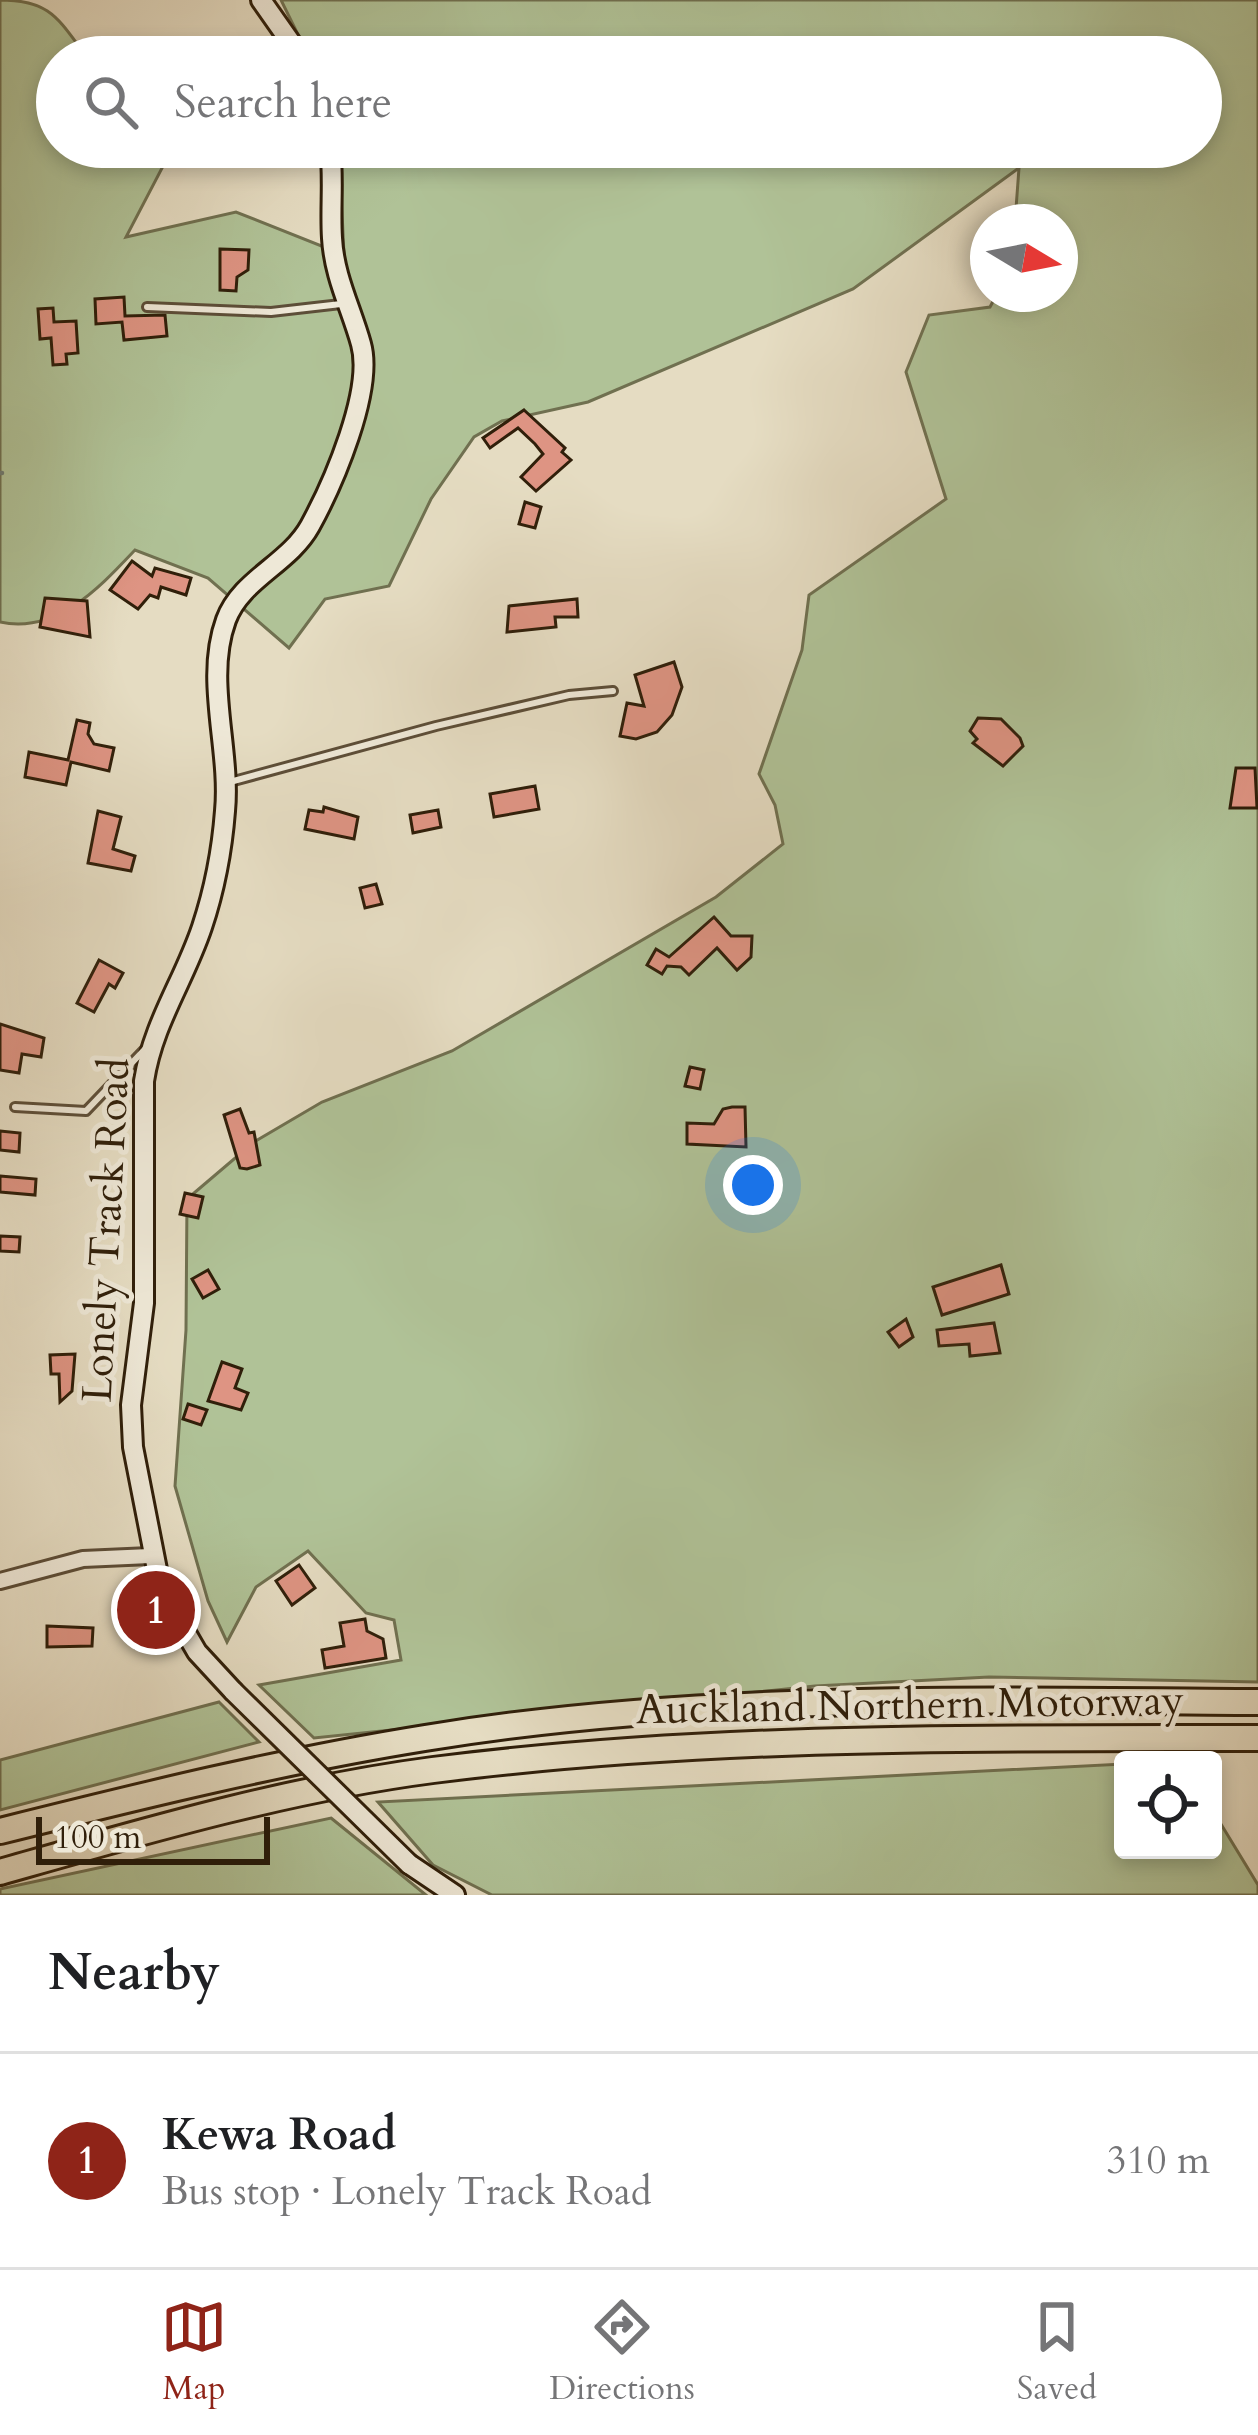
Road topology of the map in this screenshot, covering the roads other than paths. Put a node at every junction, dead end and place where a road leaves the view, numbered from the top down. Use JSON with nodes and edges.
{"nodes":[{"id":1,"x":261,"y":0,"type":"edge"},
{"id":2,"x":286,"y":36,"type":"edge"},
{"id":3,"x":330,"y":168,"type":"edge"},
{"id":4,"x":345,"y":303,"type":"junction"},
{"id":5,"x":147,"y":307,"type":"dead end"},
{"id":6,"x":613,"y":691,"type":"dead end"},
{"id":7,"x":226,"y":782,"type":"junction"},
{"id":8,"x":150,"y":1045,"type":"junction"},
{"id":9,"x":15,"y":1107,"type":"dead end"},
{"id":10,"x":150,"y":1556,"type":"junction"},
{"id":11,"x":0,"y":1581,"type":"edge"},
{"id":12,"x":1258,"y":1702,"type":"edge"},
{"id":13,"x":1258,"y":1738,"type":"edge"},
{"id":14,"x":0,"y":1831,"type":"edge"},
{"id":15,"x":0,"y":1872,"type":"edge"},
{"id":16,"x":455,"y":1895,"type":"edge"}],
"edges":[{"from":1,"to":2,"type":"street"},
{"from":3,"to":4,"type":"street","name":"Lonely Track Road"},
{"from":4,"to":5,"type":"lane"},
{"from":4,"to":7,"type":"street","name":"Lonely Track Road"},
{"from":6,"to":7,"type":"lane"},
{"from":7,"to":8,"type":"street","name":"Lonely Track Road"},
{"from":8,"to":9,"type":"lane"},
{"from":8,"to":10,"type":"street","name":"Lonely Track Road"},
{"from":10,"to":11,"type":"street"},
{"from":10,"to":16,"type":"street","name":"Lonely Track Road","bridge":true},
{"from":12,"to":14,"type":"highway","name":"Auckland Northern Motorway"},
{"from":13,"to":15,"type":"highway","name":"Auckland Northern Motorway"}]}
